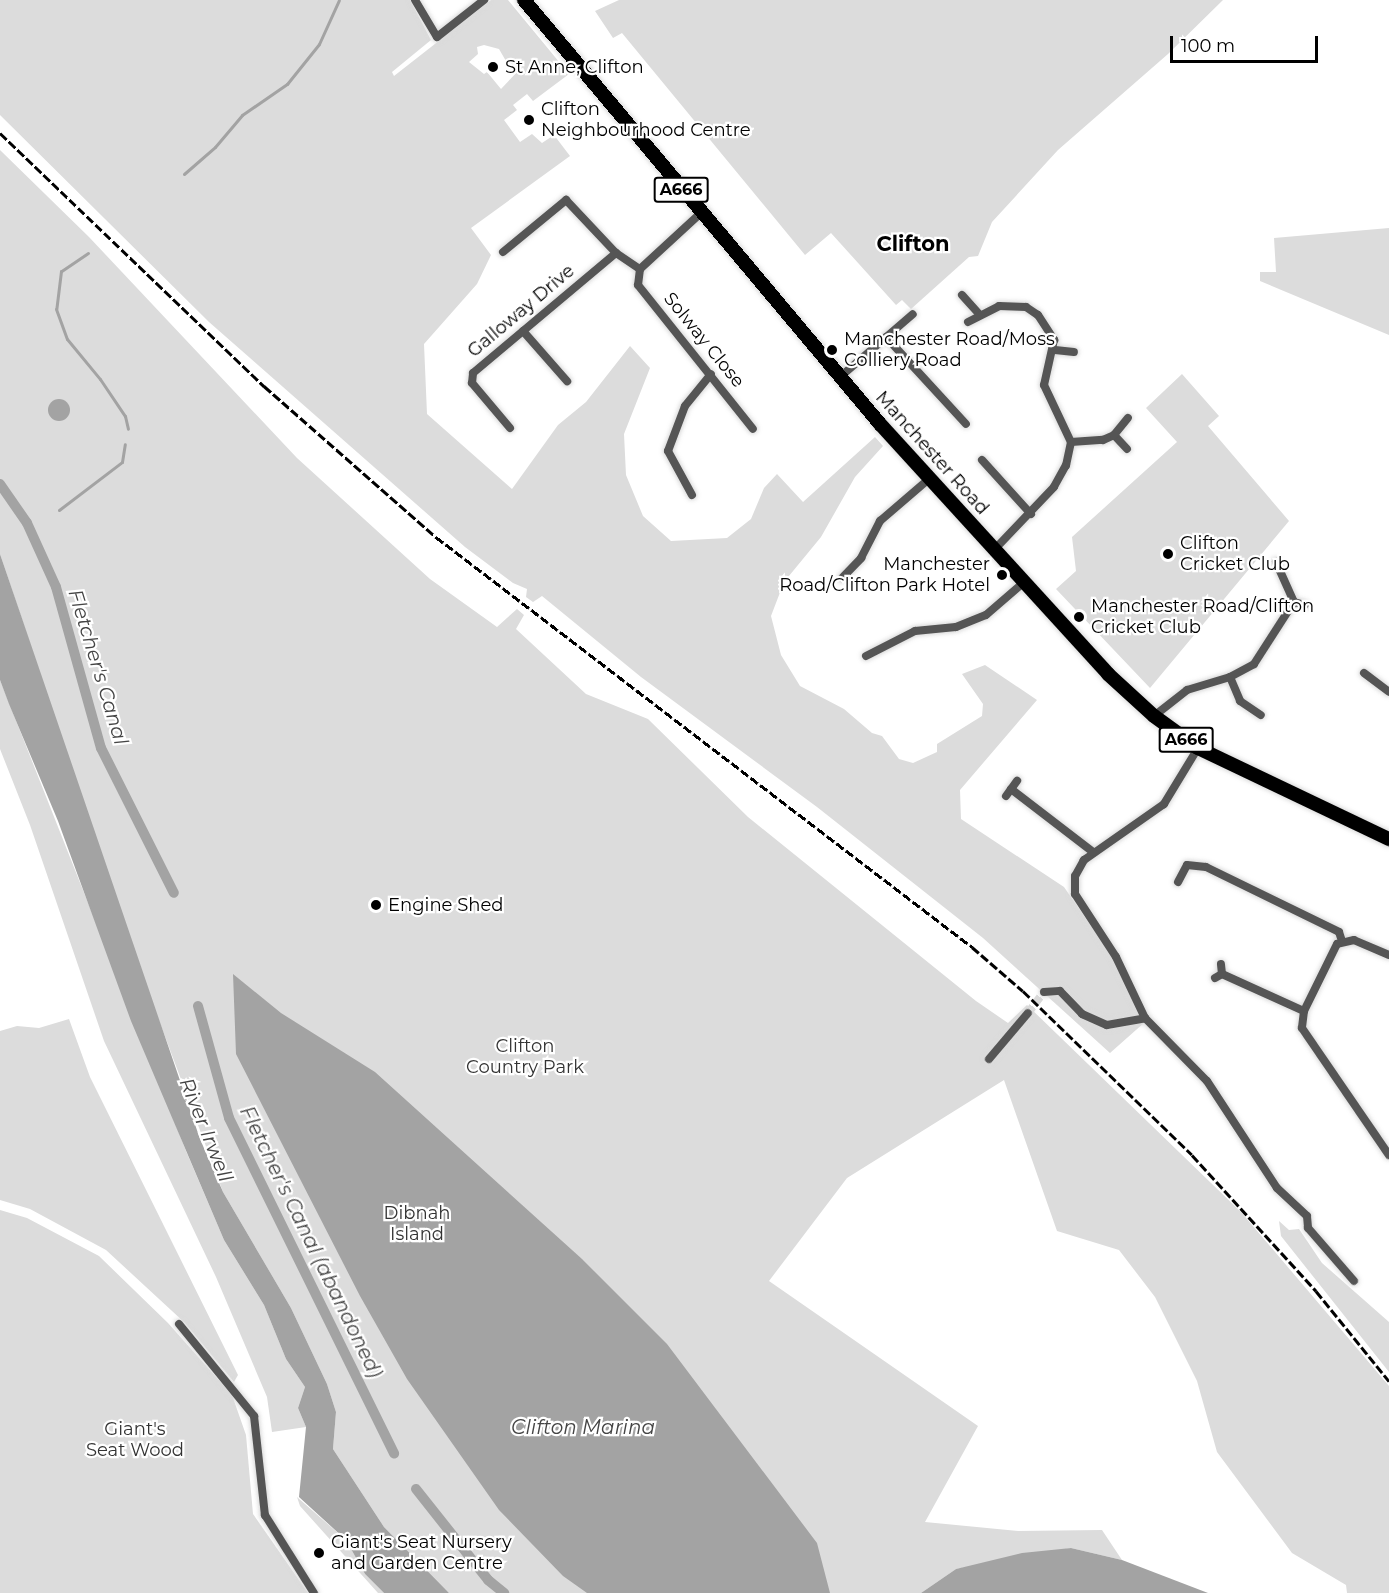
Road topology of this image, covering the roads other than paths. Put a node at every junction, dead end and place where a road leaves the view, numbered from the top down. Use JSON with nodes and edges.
{"nodes":[{"id":1,"x":415,"y":0,"type":"edge"},
{"id":2,"x":484,"y":0,"type":"edge"},
{"id":3,"x":524,"y":0,"type":"edge"},
{"id":4,"x":701,"y":213,"type":"junction"},
{"id":5,"x":503,"y":252,"type":"dead end"},
{"id":6,"x":616,"y":253,"type":"junction"},
{"id":7,"x":640,"y":269,"type":"junction"},
{"id":8,"x":962,"y":295,"type":"dead end"},
{"id":9,"x":978,"y":313,"type":"junction"},
{"id":10,"x":913,"y":314,"type":"dead end"},
{"id":11,"x":968,"y":322,"type":"dead end"},
{"id":12,"x":523,"y":331,"type":"junction"},
{"id":13,"x":886,"y":337,"type":"junction"},
{"id":14,"x":1055,"y":350,"type":"junction"},
{"id":15,"x":1074,"y":352,"type":"dead end"},
{"id":16,"x":711,"y":374,"type":"junction"},
{"id":17,"x":840,"y":377,"type":"junction"},
{"id":18,"x":567,"y":381,"type":"dead end"},
{"id":19,"x":1128,"y":418,"type":"dead end"},
{"id":20,"x":966,"y":424,"type":"dead end"},
{"id":21,"x":510,"y":428,"type":"dead end"},
{"id":22,"x":753,"y":429,"type":"dead end"},
{"id":23,"x":1114,"y":435,"type":"junction"},
{"id":24,"x":1071,"y":442,"type":"junction"},
{"id":25,"x":1127,"y":449,"type":"dead end"},
{"id":26,"x":982,"y":460,"type":"dead end"},
{"id":27,"x":930,"y":478,"type":"junction"},
{"id":28,"x":692,"y":495,"type":"dead end"},
{"id":29,"x":1030,"y":514,"type":"junction"},
{"id":30,"x":995,"y":549,"type":"junction"},
{"id":31,"x":1276,"y":562,"type":"dead end"},
{"id":32,"x":842,"y":578,"type":"dead end"},
{"id":33,"x":1023,"y":583,"type":"junction"},
{"id":34,"x":1294,"y":602,"type":"junction"},
{"id":35,"x":1305,"y":605,"type":"dead end"},
{"id":36,"x":866,"y":656,"type":"dead end"},
{"id":37,"x":1364,"y":673,"type":"dead end"},
{"id":38,"x":1230,"y":677,"type":"junction"},
{"id":39,"x":1389,"y":692,"type":"edge"},
{"id":40,"x":1154,"y":716,"type":"junction"},
{"id":41,"x":1261,"y":716,"type":"dead end"},
{"id":42,"x":1198,"y":748,"type":"junction"},
{"id":43,"x":1017,"y":781,"type":"dead end"},
{"id":44,"x":1389,"y":839,"type":"edge"},
{"id":45,"x":1092,"y":852,"type":"junction"},
{"id":46,"x":1178,"y":882,"type":"dead end"},
{"id":47,"x":1342,"y":941,"type":"junction"},
{"id":48,"x":1389,"y":955,"type":"edge"},
{"id":49,"x":1221,"y":964,"type":"dead end"},
{"id":50,"x":1044,"y":992,"type":"dead end"},
{"id":51,"x":1304,"y":1011,"type":"junction"},
{"id":52,"x":1028,"y":1013,"type":"tunnel mouth"},
{"id":53,"x":1145,"y":1018,"type":"junction"},
{"id":54,"x":989,"y":1059,"type":"dead end"},
{"id":55,"x":1389,"y":1155,"type":"edge"},
{"id":56,"x":1354,"y":1281,"type":"dead end"},
{"id":57,"x":179,"y":1324,"type":"dead end"},
{"id":58,"x":314,"y":1593,"type":"edge"}],
"edges":[{"from":1,"to":2,"type":"street"},
{"from":3,"to":4,"type":"main road","name":"Manchester Road","number":"A666"},
{"from":4,"to":7,"type":"street"},
{"from":4,"to":17,"type":"main road","name":"Manchester Road","number":"A666"},
{"from":5,"to":6,"type":"street"},
{"from":6,"to":7,"type":"street"},
{"from":6,"to":12,"type":"street","name":"Galloway Drive"},
{"from":7,"to":16,"type":"street","name":"Solway Close"},
{"from":8,"to":9,"type":"street"},
{"from":9,"to":11,"type":"street"},
{"from":9,"to":14,"type":"street"},
{"from":10,"to":13,"type":"street"},
{"from":12,"to":18,"type":"street"},
{"from":12,"to":21,"type":"street","name":"Galloway Drive"},
{"from":13,"to":17,"type":"street"},
{"from":13,"to":20,"type":"street"},
{"from":14,"to":15,"type":"street"},
{"from":14,"to":24,"type":"street"},
{"from":16,"to":22,"type":"street","name":"Solway Close"},
{"from":16,"to":28,"type":"street"},
{"from":17,"to":27,"type":"main road","name":"Manchester Road","number":"A666"},
{"from":19,"to":23,"type":"street"},
{"from":23,"to":24,"type":"street"},
{"from":23,"to":25,"type":"street"},
{"from":24,"to":29,"type":"street"},
{"from":26,"to":29,"type":"street"},
{"from":27,"to":30,"type":"main road","name":"Manchester Road","number":"A666"},
{"from":27,"to":32,"type":"street"},
{"from":29,"to":30,"type":"street"},
{"from":30,"to":33,"type":"main road","name":"Manchester Road","number":"A666"},
{"from":31,"to":34,"type":"street"},
{"from":33,"to":36,"type":"street"},
{"from":33,"to":40,"type":"main road","name":"Manchester Road","number":"A666"},
{"from":34,"to":35,"type":"street"},
{"from":34,"to":38,"type":"street"},
{"from":37,"to":39,"type":"street"},
{"from":38,"to":40,"type":"street"},
{"from":38,"to":41,"type":"street"},
{"from":40,"to":42,"type":"main road","name":"Manchester Road","number":"A666"},
{"from":42,"to":44,"type":"main road","name":"Manchester Road","number":"A666"},
{"from":42,"to":45,"type":"street"},
{"from":43,"to":45,"type":"street"},
{"from":45,"to":53,"type":"street"},
{"from":46,"to":47,"type":"street"},
{"from":47,"to":48,"type":"street"},
{"from":47,"to":51,"type":"street"},
{"from":49,"to":51,"type":"street"},
{"from":50,"to":53,"type":"street"},
{"from":51,"to":55,"type":"street"},
{"from":52,"to":54,"type":"street"},
{"from":53,"to":56,"type":"street"},
{"from":57,"to":58,"type":"street"}]}
